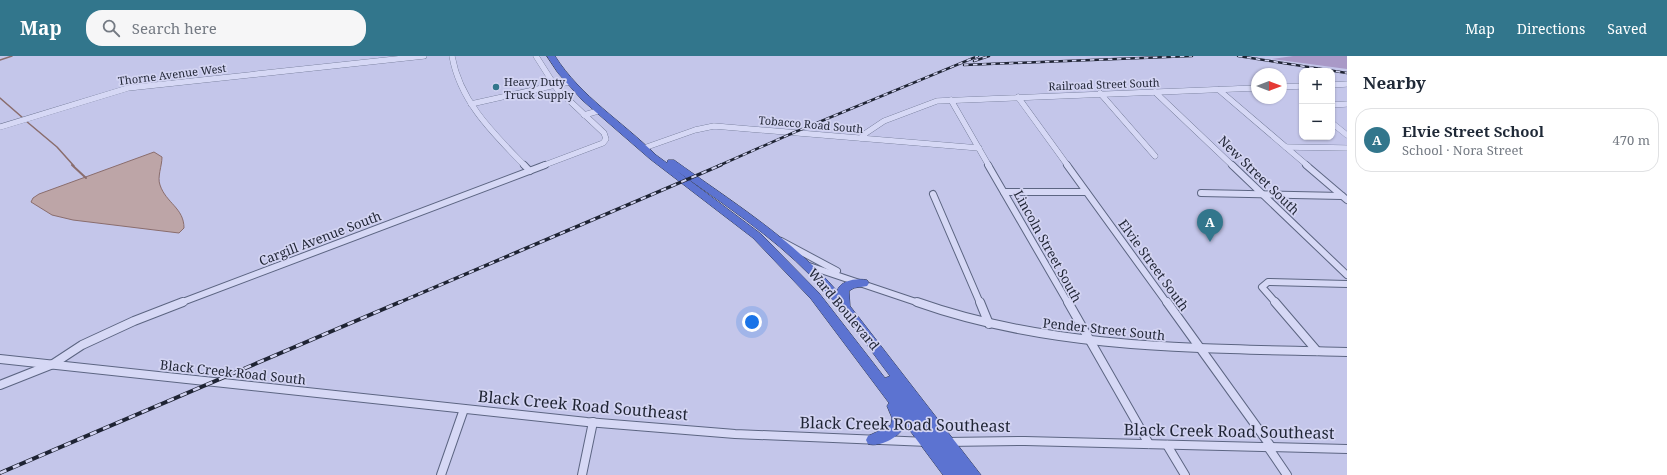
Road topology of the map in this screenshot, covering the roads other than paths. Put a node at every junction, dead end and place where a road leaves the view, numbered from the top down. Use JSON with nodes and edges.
{"nodes":[{"id":1,"x":424,"y":56,"type":"edge"},
{"id":2,"x":452,"y":56,"type":"edge"},
{"id":3,"x":536,"y":56,"type":"edge"},
{"id":4,"x":551,"y":56,"type":"edge"},
{"id":5,"x":569,"y":82,"type":"junction"},
{"id":6,"x":1347,"y":84,"type":"edge"},
{"id":7,"x":1335,"y":85,"type":"edge"},
{"id":8,"x":554,"y":86,"type":"junction"},
{"id":9,"x":1299,"y":86,"type":"edge"},
{"id":10,"x":1287,"y":87,"type":"edge"},
{"id":11,"x":1251,"y":88,"type":"edge"},
{"id":12,"x":1220,"y":90,"type":"junction"},
{"id":13,"x":1156,"y":92,"type":"junction"},
{"id":14,"x":1100,"y":93,"type":"junction"},
{"id":15,"x":1018,"y":97,"type":"junction"},
{"id":16,"x":951,"y":100,"type":"junction"},
{"id":17,"x":470,"y":104,"type":"junction"},
{"id":18,"x":1347,"y":104,"type":"edge"},
{"id":19,"x":1335,"y":105,"type":"edge"},
{"id":20,"x":598,"y":111,"type":"junction"},
{"id":21,"x":584,"y":115,"type":"junction"},
{"id":22,"x":1335,"y":125,"type":"edge"},
{"id":23,"x":0,"y":127,"type":"edge"},
{"id":24,"x":1347,"y":135,"type":"edge"},
{"id":25,"x":861,"y":138,"type":"junction"},
{"id":26,"x":1286,"y":147,"type":"junction"},
{"id":27,"x":644,"y":148,"type":"junction"},
{"id":28,"x":979,"y":148,"type":"junction"},
{"id":29,"x":1347,"y":148,"type":"edge"},
{"id":30,"x":1155,"y":156,"type":"dead end"},
{"id":31,"x":530,"y":171,"type":"junction"},
{"id":32,"x":1004,"y":192,"type":"junction"},
{"id":33,"x":1086,"y":192,"type":"junction"},
{"id":34,"x":1201,"y":193,"type":"dead end"},
{"id":35,"x":933,"y":194,"type":"dead end"},
{"id":36,"x":1260,"y":194,"type":"junction"},
{"id":37,"x":1345,"y":198,"type":"edge"},
{"id":38,"x":778,"y":239,"type":"junction"},
{"id":39,"x":777,"y":254,"type":"junction"},
{"id":40,"x":806,"y":264,"type":"junction"},
{"id":41,"x":844,"y":275,"type":"junction"},
{"id":42,"x":1347,"y":275,"type":"edge"},
{"id":43,"x":863,"y":283,"type":"junction"},
{"id":44,"x":1347,"y":284,"type":"edge"},
{"id":45,"x":844,"y":307,"type":"junction"},
{"id":46,"x":826,"y":310,"type":"junction"},
{"id":47,"x":989,"y":324,"type":"junction"},
{"id":48,"x":1089,"y":342,"type":"junction"},
{"id":49,"x":1200,"y":348,"type":"junction"},
{"id":50,"x":1317,"y":351,"type":"junction"},
{"id":51,"x":1347,"y":352,"type":"edge"},
{"id":52,"x":0,"y":359,"type":"edge"},
{"id":53,"x":53,"y":364,"type":"junction"},
{"id":54,"x":0,"y":385,"type":"edge"},
{"id":55,"x":885,"y":386,"type":"junction"},
{"id":56,"x":464,"y":409,"type":"junction"},
{"id":57,"x":593,"y":422,"type":"junction"},
{"id":58,"x":873,"y":440,"type":"junction"},
{"id":59,"x":938,"y":442,"type":"junction"},
{"id":60,"x":1149,"y":444,"type":"junction"},
{"id":61,"x":1167,"y":445,"type":"junction"},
{"id":62,"x":1270,"y":448,"type":"junction"},
{"id":63,"x":1347,"y":449,"type":"edge"},
{"id":64,"x":441,"y":475,"type":"edge"},
{"id":65,"x":582,"y":475,"type":"edge"},
{"id":66,"x":952,"y":475,"type":"edge"},
{"id":67,"x":965,"y":475,"type":"edge"},
{"id":68,"x":974,"y":475,"type":"edge"},
{"id":69,"x":1185,"y":475,"type":"edge"},
{"id":70,"x":1287,"y":475,"type":"edge"}],
"edges":[{"from":1,"to":23,"type":"street","name":"Thorne Avenue West"},
{"from":2,"to":17,"type":"street"},
{"from":3,"to":8,"type":"street"},
{"from":4,"to":5,"type":"highway","name":"Ward Boulevard"},
{"from":5,"to":8,"type":"street"},
{"from":5,"to":20,"type":"highway","name":"Ward Boulevard"},
{"from":6,"to":7,"type":"street"},
{"from":8,"to":17,"type":"street"},
{"from":8,"to":21,"type":"street"},
{"from":9,"to":10,"type":"street"},
{"from":11,"to":12,"type":"street","name":"Railroad Street South"},
{"from":12,"to":13,"type":"street","name":"Railroad Street South"},
{"from":12,"to":26,"type":"street"},
{"from":13,"to":14,"type":"street","name":"Railroad Street South"},
{"from":13,"to":36,"type":"street","name":"New Street South"},
{"from":14,"to":15,"type":"street","name":"Railroad Street South"},
{"from":14,"to":30,"type":"street"},
{"from":15,"to":16,"type":"street","name":"Railroad Street South"},
{"from":15,"to":33,"type":"street","name":"Elvie Street South"},
{"from":16,"to":25,"type":"street","name":"Railroad Street South"},
{"from":16,"to":28,"type":"street","name":"Lincoln Street South"},
{"from":17,"to":31,"type":"street"},
{"from":18,"to":19,"type":"street"},
{"from":20,"to":21,"type":"street"},
{"from":20,"to":27,"type":"highway","name":"Ward Boulevard"},
{"from":21,"to":31,"type":"street","name":"Cargill Avenue South"},
{"from":22,"to":24,"type":"street"},
{"from":25,"to":27,"type":"street","name":"Tobacco Road South"},
{"from":25,"to":28,"type":"street","name":"Tobacco Road South"},
{"from":26,"to":29,"type":"street"},
{"from":26,"to":37,"type":"street"},
{"from":27,"to":38,"type":"highway","name":"Ward Boulevard"},
{"from":27,"to":39,"type":"highway","name":"Ward Boulevard"},
{"from":28,"to":32,"type":"street","name":"Lincoln Street South"},
{"from":31,"to":53,"type":"street","name":"Cargill Avenue South"},
{"from":32,"to":33,"type":"street"},
{"from":32,"to":48,"type":"street","name":"Lincoln Street South"},
{"from":33,"to":49,"type":"street","name":"Elvie Street South"},
{"from":34,"to":36,"type":"street"},
{"from":35,"to":47,"type":"street"},
{"from":36,"to":37,"type":"street"},
{"from":36,"to":42,"type":"street","name":"New Street South"},
{"from":38,"to":40,"type":"highway","name":"Ward Boulevard"},
{"from":38,"to":41,"type":"street","name":"Pender Street South"},
{"from":39,"to":40,"type":"highway"},
{"from":39,"to":46,"type":"highway","name":"Ward Boulevard"},
{"from":40,"to":41,"type":"street","name":"Pender Street South"},
{"from":40,"to":45,"type":"highway","name":"Ward Boulevard"},
{"from":41,"to":43,"type":"street","name":"Pender Street South"},
{"from":43,"to":45,"type":"highway"},
{"from":43,"to":47,"type":"street","name":"Pender Street South"},
{"from":44,"to":50,"type":"street"},
{"from":45,"to":59,"type":"highway","name":"Ward Boulevard"},
{"from":46,"to":55,"type":"highway","name":"Ward Boulevard"},
{"from":46,"to":59,"type":"highway"},
{"from":47,"to":48,"type":"street","name":"Pender Street South"},
{"from":48,"to":49,"type":"street","name":"Pender Street South"},
{"from":48,"to":60,"type":"street","name":"Lincoln Street South"},
{"from":49,"to":50,"type":"street","name":"Pender Street South"},
{"from":49,"to":62,"type":"street","name":"Elvie Street South"},
{"from":50,"to":51,"type":"street","name":"Pender Street South"},
{"from":52,"to":53,"type":"street","name":"Black Creek Road South"},
{"from":53,"to":54,"type":"street","name":"Cargill Avenue South"},
{"from":53,"to":56,"type":"street","name":"Black Creek Road South"},
{"from":55,"to":58,"type":"highway"},
{"from":55,"to":59,"type":"highway","name":"Ward Boulevard"},
{"from":56,"to":57,"type":"street","name":"Black Creek Road Southeast"},
{"from":56,"to":64,"type":"street"},
{"from":57,"to":58,"type":"street","name":"Black Creek Road Southeast"},
{"from":57,"to":65,"type":"street"},
{"from":58,"to":59,"type":"street","name":"Black Creek Road Southeast"},
{"from":59,"to":60,"type":"street","name":"Black Creek Road Southeast"},
{"from":59,"to":66,"type":"highway","name":"Ward Boulevard"},
{"from":59,"to":67,"type":"highway"},
{"from":59,"to":68,"type":"highway","name":"Ward Boulevard"},
{"from":60,"to":61,"type":"street","name":"Black Creek Road Southeast"},
{"from":61,"to":62,"type":"street","name":"Black Creek Road Southeast"},
{"from":61,"to":69,"type":"street"},
{"from":62,"to":63,"type":"street","name":"Black Creek Road Southeast"},
{"from":62,"to":70,"type":"street","name":"Elvie Street South"}]}
